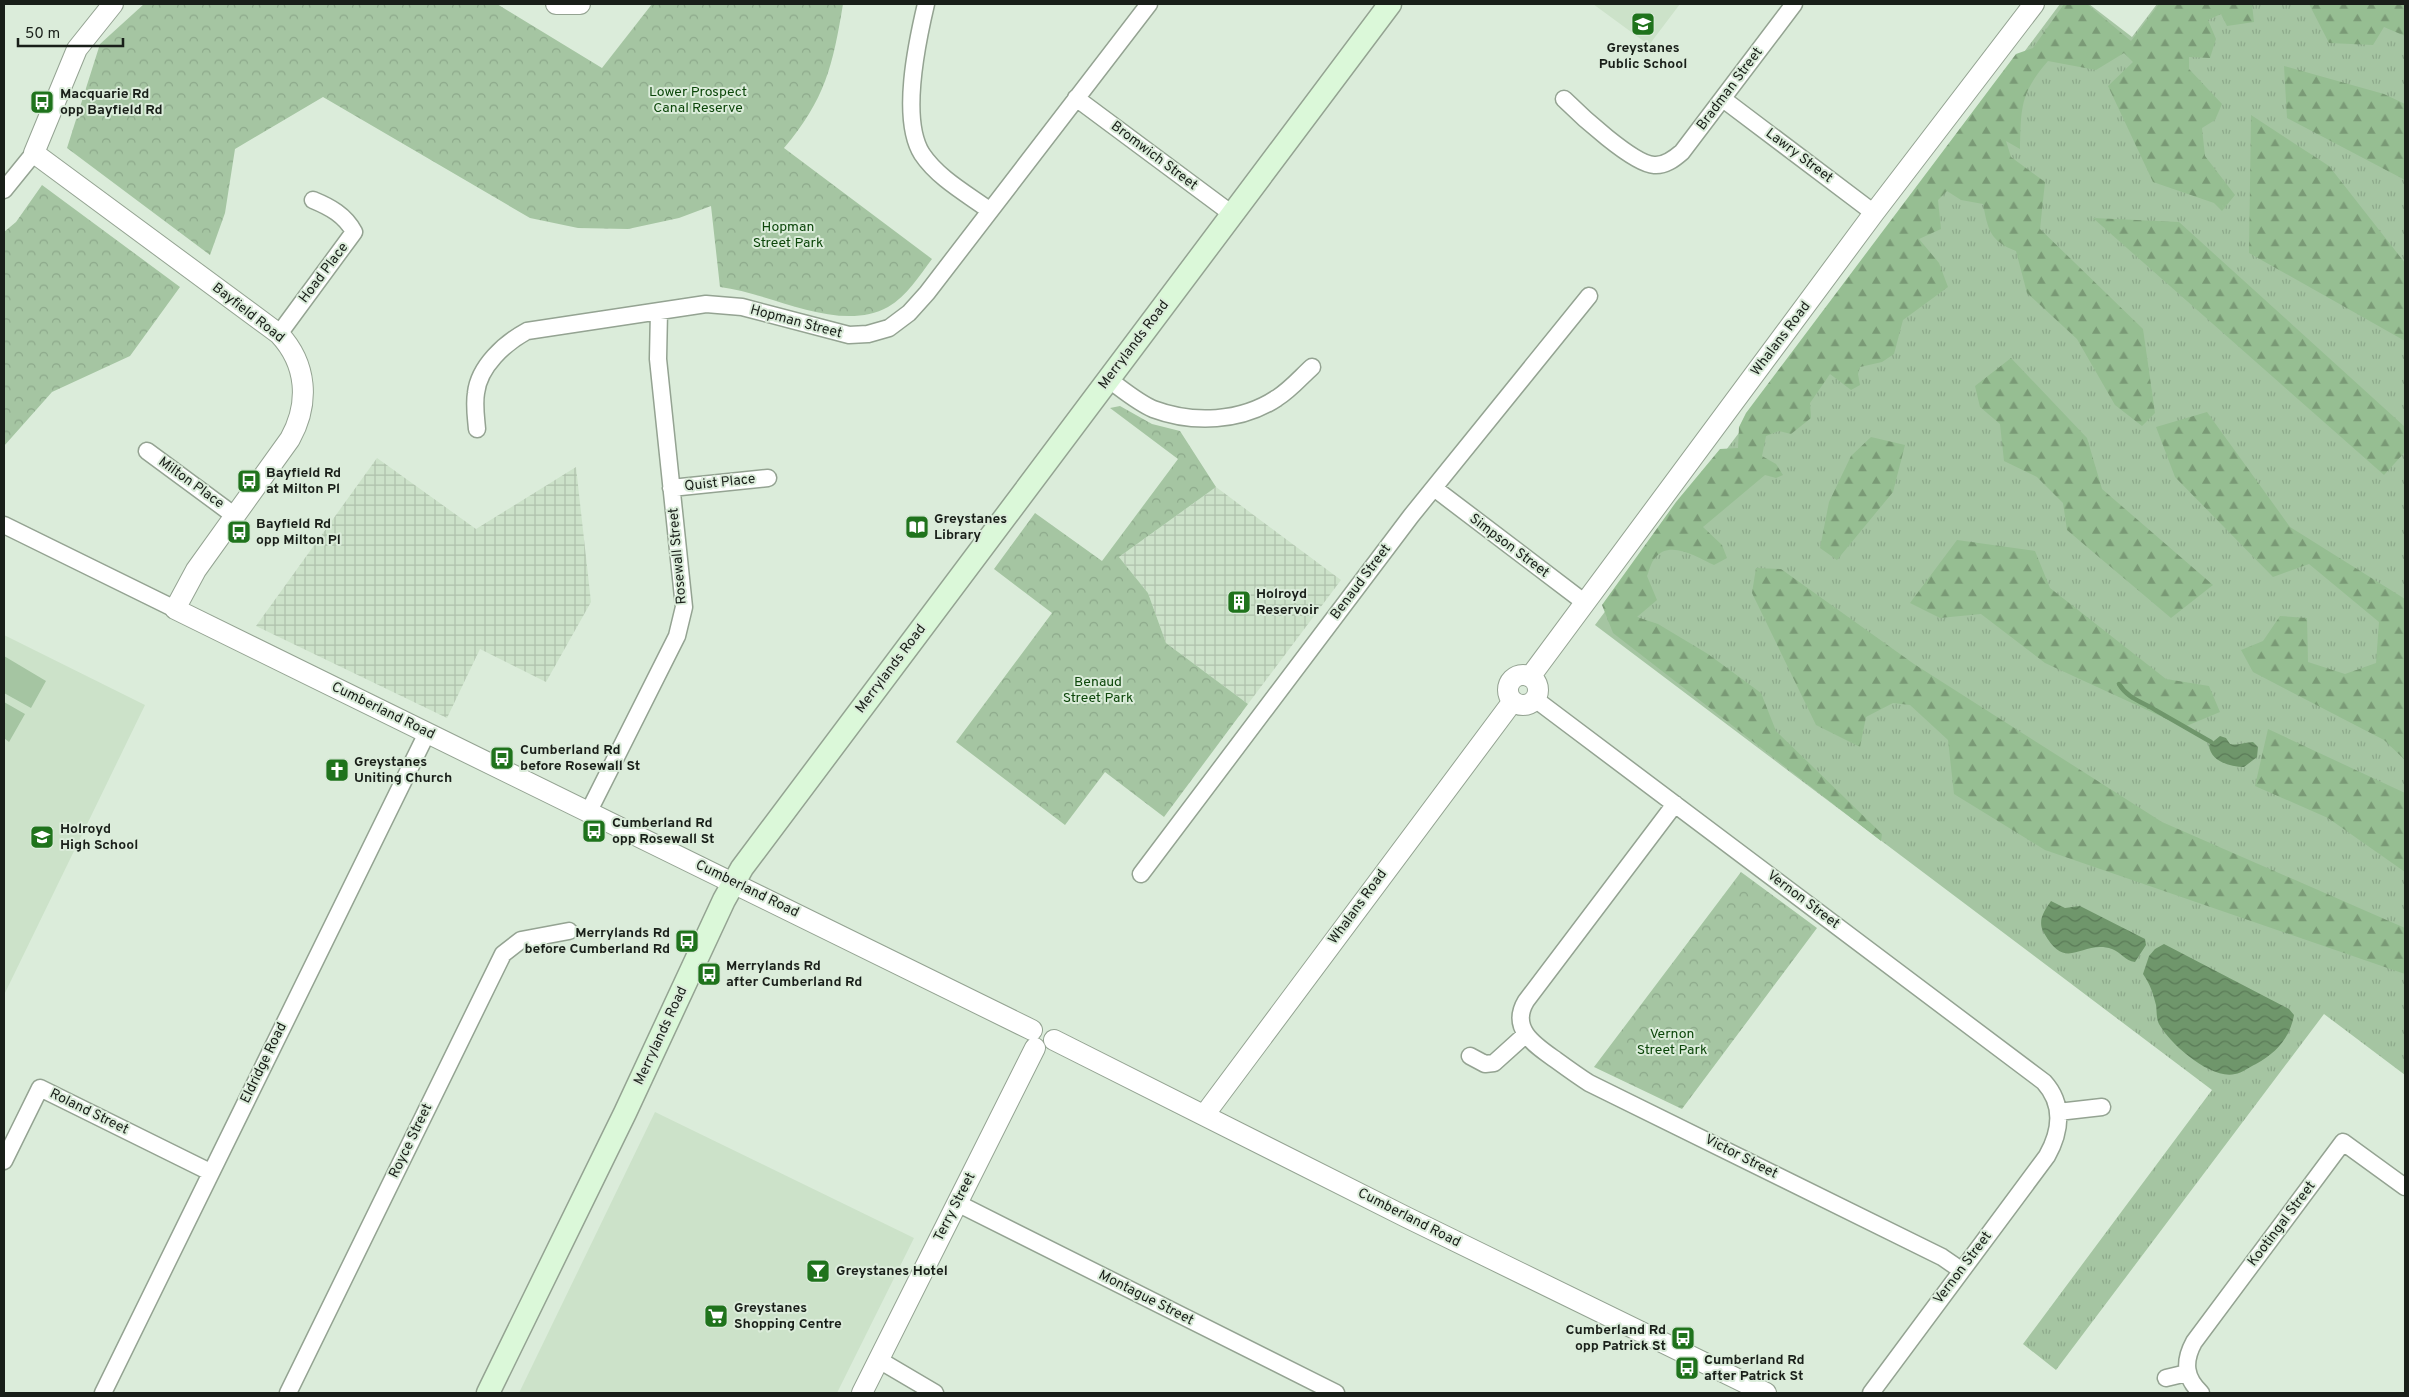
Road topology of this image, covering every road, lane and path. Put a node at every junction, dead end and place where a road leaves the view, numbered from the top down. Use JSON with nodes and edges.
{"nodes":[{"id":1,"x":113,"y":4,"type":"edge"},
{"id":2,"x":556,"y":4,"type":"edge"},
{"id":3,"x":580,"y":4,"type":"edge"},
{"id":4,"x":926,"y":4,"type":"edge"},
{"id":5,"x":1149,"y":4,"type":"edge"},
{"id":6,"x":1390,"y":4,"type":"edge"},
{"id":7,"x":1794,"y":4,"type":"edge"},
{"id":8,"x":2034,"y":4,"type":"edge"},
{"id":9,"x":1076,"y":98,"type":"junction"},
{"id":10,"x":1564,"y":99,"type":"dead end"},
{"id":11,"x":1723,"y":99,"type":"junction"},
{"id":12,"x":34,"y":153,"type":"junction"},
{"id":13,"x":4,"y":190,"type":"edge"},
{"id":14,"x":313,"y":200,"type":"dead end"},
{"id":15,"x":989,"y":210,"type":"junction"},
{"id":16,"x":1232,"y":214,"type":"junction"},
{"id":17,"x":1874,"y":214,"type":"junction"},
{"id":18,"x":1589,"y":296,"type":"dead end"},
{"id":19,"x":659,"y":310,"type":"junction"},
{"id":20,"x":279,"y":334,"type":"junction"},
{"id":21,"x":1312,"y":368,"type":"dead end"},
{"id":22,"x":1108,"y":379,"type":"junction"},
{"id":23,"x":477,"y":429,"type":"dead end"},
{"id":24,"x":147,"y":451,"type":"dead end"},
{"id":25,"x":768,"y":478,"type":"dead end"},
{"id":26,"x":672,"y":488,"type":"junction"},
{"id":27,"x":1434,"y":488,"type":"junction"},
{"id":28,"x":235,"y":516,"type":"junction"},
{"id":29,"x":4,"y":525,"type":"edge"},
{"id":30,"x":1584,"y":602,"type":"junction"},
{"id":31,"x":175,"y":609,"type":"junction"},
{"id":32,"x":1530,"y":677,"type":"junction"},
{"id":33,"x":1535,"y":699,"type":"junction"},
{"id":34,"x":1513,"y":701,"type":"junction"},
{"id":35,"x":427,"y":733,"type":"junction"},
{"id":36,"x":1675,"y":804,"type":"junction"},
{"id":37,"x":589,"y":811,"type":"junction"},
{"id":38,"x":1141,"y":874,"type":"dead end"},
{"id":39,"x":733,"y":883,"type":"junction"},
{"id":40,"x":569,"y":930,"type":"dead end"},
{"id":41,"x":1525,"y":1035,"type":"junction"},
{"id":42,"x":1034,"y":1039,"type":"junction"},
{"id":43,"x":1470,"y":1056,"type":"dead end"},
{"id":44,"x":2102,"y":1107,"type":"dead end"},
{"id":45,"x":2058,"y":1112,"type":"junction"},
{"id":46,"x":1205,"y":1114,"type":"junction"},
{"id":47,"x":4,"y":1160,"type":"edge"},
{"id":48,"x":210,"y":1172,"type":"junction"},
{"id":49,"x":2405,"y":1187,"type":"edge"},
{"id":50,"x":957,"y":1203,"type":"junction"},
{"id":51,"x":1961,"y":1270,"type":"junction"},
{"id":52,"x":879,"y":1360,"type":"junction"},
{"id":53,"x":2187,"y":1373,"type":"junction"},
{"id":54,"x":2166,"y":1378,"type":"dead end"},
{"id":55,"x":103,"y":1393,"type":"edge"},
{"id":56,"x":288,"y":1393,"type":"edge"},
{"id":57,"x":488,"y":1393,"type":"edge"},
{"id":58,"x":862,"y":1393,"type":"edge"},
{"id":59,"x":936,"y":1393,"type":"edge"},
{"id":60,"x":1336,"y":1393,"type":"edge"},
{"id":61,"x":1766,"y":1393,"type":"edge"},
{"id":62,"x":1871,"y":1393,"type":"edge"},
{"id":63,"x":2201,"y":1393,"type":"edge"}],
"edges":[{"from":1,"to":12,"type":"street"},
{"from":2,"to":3,"type":"street"},
{"from":4,"to":15,"type":"street"},
{"from":5,"to":9,"type":"street","name":"Hopman Street"},
{"from":6,"to":16,"type":"main road","name":"Merrylands Road"},
{"from":7,"to":11,"type":"street","name":"Bradman Street"},
{"from":8,"to":17,"type":"street","name":"Whalans Road"},
{"from":9,"to":15,"type":"street","name":"Hopman Street"},
{"from":9,"to":16,"type":"street","name":"Bromwich Street"},
{"from":10,"to":11,"type":"street","name":"Bradman Street"},
{"from":11,"to":17,"type":"street","name":"Lawry Street"},
{"from":12,"to":13,"type":"street"},
{"from":12,"to":20,"type":"street","name":"Bayfield Road"},
{"from":14,"to":20,"type":"street","name":"Hoad Place"},
{"from":15,"to":19,"type":"street","name":"Hopman Street"},
{"from":16,"to":22,"type":"main road","name":"Merrylands Road"},
{"from":17,"to":30,"type":"street","name":"Whalans Road"},
{"from":18,"to":27,"type":"street","name":"Benaud Street"},
{"from":19,"to":23,"type":"street","name":"Hopman Street"},
{"from":19,"to":26,"type":"street","name":"Rosewall Street"},
{"from":20,"to":28,"type":"street","name":"Bayfield Road"},
{"from":21,"to":22,"type":"street"},
{"from":22,"to":39,"type":"main road","name":"Merrylands Road"},
{"from":24,"to":28,"type":"street","name":"Milton Place"},
{"from":25,"to":26,"type":"street","name":"Quist Place"},
{"from":26,"to":37,"type":"street","name":"Rosewall Street"},
{"from":27,"to":30,"type":"street","name":"Simpson Street"},
{"from":27,"to":38,"type":"street","name":"Benaud Street"},
{"from":28,"to":31,"type":"street","name":"Bayfield Road"},
{"from":29,"to":31,"type":"street","name":"Cumberland Road"},
{"from":30,"to":32,"type":"street","name":"Whalans Road"},
{"from":31,"to":35,"type":"street","name":"Cumberland Road"},
{"from":32,"to":33,"type":"street"},
{"from":32,"to":34,"type":"street"},
{"from":33,"to":34,"type":"street"},
{"from":33,"to":36,"type":"street","name":"Vernon Street"},
{"from":34,"to":46,"type":"street","name":"Whalans Road"},
{"from":35,"to":37,"type":"street","name":"Cumberland Road"},
{"from":35,"to":48,"type":"street","name":"Eldridge Road"},
{"from":36,"to":41,"type":"street"},
{"from":36,"to":45,"type":"street","name":"Vernon Street"},
{"from":37,"to":39,"type":"street","name":"Cumberland Road"},
{"from":39,"to":42,"type":"street","name":"Cumberland Road"},
{"from":39,"to":57,"type":"main road","name":"Merrylands Road"},
{"from":40,"to":56,"type":"street","name":"Royce Street"},
{"from":41,"to":43,"type":"street"},
{"from":41,"to":51,"type":"street","name":"Victor Street"},
{"from":42,"to":46,"type":"street","name":"Cumberland Road"},
{"from":42,"to":50,"type":"street","name":"Terry Street"},
{"from":44,"to":45,"type":"street"},
{"from":45,"to":51,"type":"street","name":"Vernon Street"},
{"from":46,"to":61,"type":"street","name":"Cumberland Road"},
{"from":47,"to":48,"type":"street","name":"Roland Street"},
{"from":48,"to":55,"type":"street","name":"Eldridge Road"},
{"from":49,"to":53,"type":"street","name":"Kootingal Street"},
{"from":50,"to":52,"type":"street","name":"Terry Street"},
{"from":50,"to":60,"type":"street","name":"Montague Street"},
{"from":51,"to":62,"type":"street","name":"Vernon Street"},
{"from":52,"to":58,"type":"street","name":"Terry Street"},
{"from":52,"to":59,"type":"street"},
{"from":53,"to":54,"type":"street"},
{"from":53,"to":63,"type":"street"}]}
